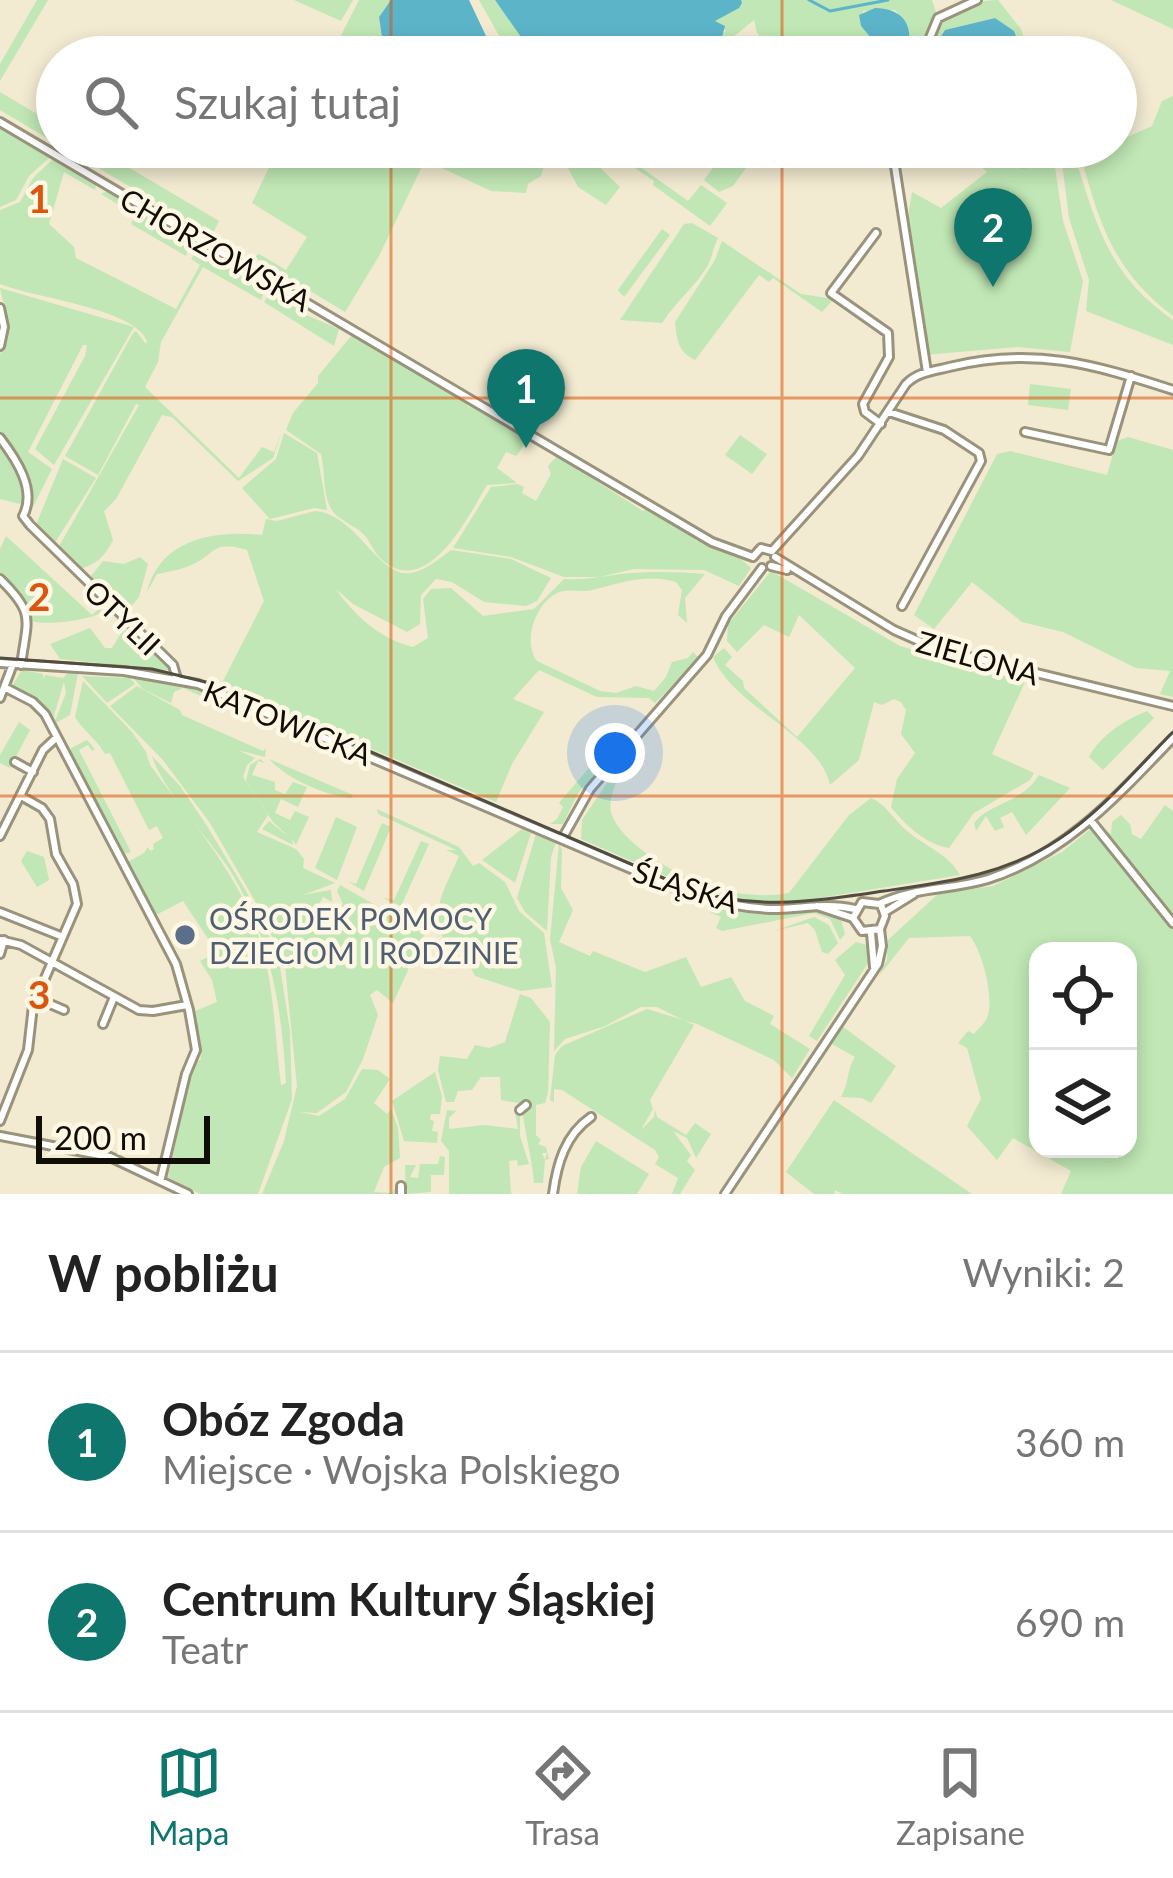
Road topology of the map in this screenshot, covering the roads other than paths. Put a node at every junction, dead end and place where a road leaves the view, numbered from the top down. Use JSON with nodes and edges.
{"nodes":[{"id":1,"x":977,"y":0,"type":"edge"},
{"id":2,"x":931,"y":36,"type":"edge"},
{"id":3,"x":0,"y":122,"type":"edge"},
{"id":4,"x":36,"y":143,"type":"edge"},
{"id":5,"x":78,"y":168,"type":"edge"},
{"id":6,"x":895,"y":168,"type":"edge"},
{"id":7,"x":876,"y":233,"type":"dead end"},
{"id":8,"x":0,"y":308,"type":"edge"},
{"id":9,"x":0,"y":346,"type":"edge"},
{"id":10,"x":927,"y":372,"type":"junction"},
{"id":11,"x":1131,"y":376,"type":"junction"},
{"id":12,"x":1173,"y":390,"type":"edge"},
{"id":13,"x":889,"y":412,"type":"junction"},
{"id":14,"x":881,"y":424,"type":"junction"},
{"id":15,"x":1025,"y":431,"type":"dead end"},
{"id":16,"x":0,"y":438,"type":"edge"},
{"id":17,"x":753,"y":556,"type":"junction"},
{"id":18,"x":770,"y":561,"type":"junction"},
{"id":19,"x":0,"y":579,"type":"edge"},
{"id":20,"x":902,"y":606,"type":"dead end"},
{"id":21,"x":0,"y":663,"type":"edge"},
{"id":22,"x":17,"y":664,"type":"junction"},
{"id":23,"x":177,"y":679,"type":"junction"},
{"id":24,"x":5,"y":688,"type":"junction"},
{"id":25,"x":0,"y":698,"type":"edge"},
{"id":26,"x":1173,"y":706,"type":"edge"},
{"id":27,"x":57,"y":737,"type":"junction"},
{"id":28,"x":1173,"y":738,"type":"edge"},
{"id":29,"x":15,"y":762,"type":"dead end"},
{"id":30,"x":33,"y":772,"type":"junction"},
{"id":31,"x":21,"y":796,"type":"junction"},
{"id":32,"x":1091,"y":821,"type":"junction"},
{"id":33,"x":0,"y":836,"type":"edge"},
{"id":34,"x":562,"y":839,"type":"junction"},
{"id":35,"x":882,"y":908,"type":"junction"},
{"id":36,"x":0,"y":913,"type":"edge"},
{"id":37,"x":854,"y":913,"type":"junction"},
{"id":38,"x":1173,"y":923,"type":"edge"},
{"id":39,"x":880,"y":929,"type":"junction"},
{"id":40,"x":870,"y":933,"type":"junction"},
{"id":41,"x":63,"y":937,"type":"junction"},
{"id":42,"x":2,"y":940,"type":"edge"},
{"id":43,"x":0,"y":954,"type":"edge"},
{"id":44,"x":50,"y":963,"type":"junction"},
{"id":45,"x":873,"y":971,"type":"junction"},
{"id":46,"x":114,"y":997,"type":"junction"},
{"id":47,"x":36,"y":998,"type":"junction"},
{"id":48,"x":188,"y":1005,"type":"junction"},
{"id":49,"x":64,"y":1010,"type":"dead end"},
{"id":50,"x":103,"y":1024,"type":"dead end"},
{"id":51,"x":591,"y":1117,"type":"dead end"},
{"id":52,"x":0,"y":1121,"type":"edge"},
{"id":53,"x":0,"y":1136,"type":"edge"},
{"id":54,"x":161,"y":1178,"type":"junction"},
{"id":55,"x":188,"y":1194,"type":"edge"},
{"id":56,"x":553,"y":1194,"type":"edge"},
{"id":57,"x":725,"y":1194,"type":"edge"}],
"edges":[{"from":1,"to":2,"type":"street"},
{"from":3,"to":4,"type":"street","name":"CHORZOWSKA"},
{"from":5,"to":17,"type":"street","name":"CHORZOWSKA"},
{"from":6,"to":10,"type":"street"},
{"from":7,"to":14,"type":"street"},
{"from":8,"to":9,"type":"street"},
{"from":10,"to":11,"type":"street"},
{"from":10,"to":13,"type":"street"},
{"from":11,"to":12,"type":"street"},
{"from":11,"to":15,"type":"street"},
{"from":13,"to":14,"type":"street"},
{"from":13,"to":20,"type":"street"},
{"from":14,"to":18,"type":"street"},
{"from":16,"to":23,"type":"street","name":"OTYLII"},
{"from":17,"to":18,"type":"street","name":"ZIELONA"},
{"from":17,"to":18,"type":"street"},
{"from":18,"to":26,"type":"street","name":"ZIELONA"},
{"from":18,"to":34,"type":"street"},
{"from":19,"to":22,"type":"street"},
{"from":21,"to":22,"type":"street","name":"KATOWICKA"},
{"from":22,"to":23,"type":"street","name":"KATOWICKA"},
{"from":22,"to":24,"type":"street"},
{"from":23,"to":34,"type":"street","name":"KATOWICKA"},
{"from":24,"to":25,"type":"street"},
{"from":24,"to":27,"type":"street"},
{"from":27,"to":30,"type":"street"},
{"from":27,"to":48,"type":"street"},
{"from":28,"to":32,"type":"street"},
{"from":29,"to":30,"type":"street"},
{"from":30,"to":31,"type":"street"},
{"from":31,"to":33,"type":"street"},
{"from":31,"to":41,"type":"street"},
{"from":32,"to":35,"type":"street"},
{"from":32,"to":38,"type":"street"},
{"from":34,"to":37,"type":"street","name":"ŚLĄSKA"},
{"from":35,"to":37,"type":"street"},
{"from":35,"to":39,"type":"street"},
{"from":36,"to":41,"type":"street"},
{"from":37,"to":40,"type":"street"},
{"from":39,"to":40,"type":"street"},
{"from":39,"to":45,"type":"street"},
{"from":40,"to":45,"type":"street"},
{"from":41,"to":44,"type":"street"},
{"from":42,"to":43,"type":"street"},
{"from":42,"to":44,"type":"street"},
{"from":44,"to":46,"type":"street"},
{"from":44,"to":47,"type":"street"},
{"from":45,"to":57,"type":"street"},
{"from":46,"to":48,"type":"street"},
{"from":46,"to":50,"type":"street"},
{"from":47,"to":49,"type":"street"},
{"from":47,"to":52,"type":"street"},
{"from":48,"to":54,"type":"street"},
{"from":51,"to":56,"type":"street"},
{"from":53,"to":54,"type":"street"},
{"from":54,"to":55,"type":"street"}]}
